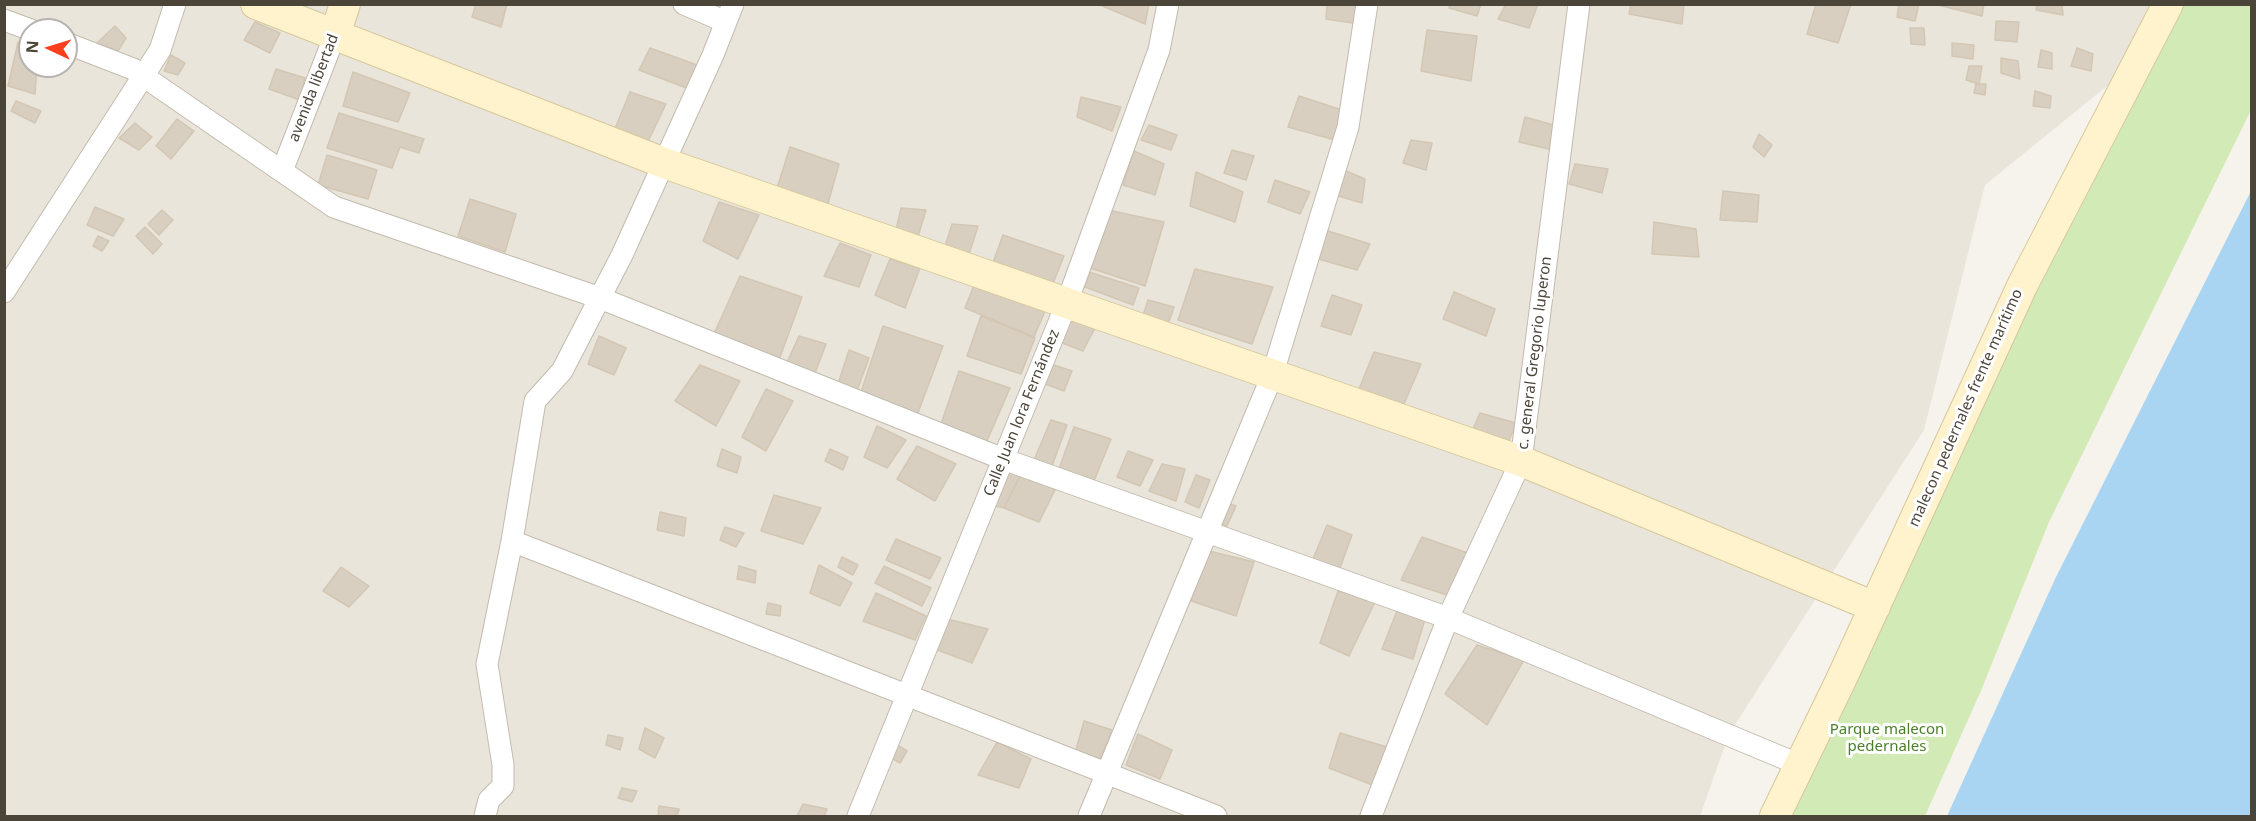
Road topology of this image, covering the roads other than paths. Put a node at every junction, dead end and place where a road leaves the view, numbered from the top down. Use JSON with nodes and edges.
{"nodes":[{"id":1,"x":175,"y":4,"type":"edge"},
{"id":2,"x":256,"y":4,"type":"edge"},
{"id":3,"x":345,"y":4,"type":"edge"},
{"id":4,"x":684,"y":4,"type":"edge"},
{"id":5,"x":1168,"y":4,"type":"edge"},
{"id":6,"x":1367,"y":4,"type":"edge"},
{"id":7,"x":1579,"y":4,"type":"edge"},
{"id":8,"x":2168,"y":4,"type":"edge"},
{"id":9,"x":729,"y":13,"type":"edge"},
{"id":10,"x":335,"y":35,"type":"junction"},
{"id":11,"x":78,"y":48,"type":"edge"},
{"id":12,"x":144,"y":76,"type":"junction"},
{"id":13,"x":664,"y":163,"type":"junction"},
{"id":14,"x":282,"y":171,"type":"junction"},
{"id":15,"x":4,"y":292,"type":"edge"},
{"id":16,"x":600,"y":298,"type":"junction"},
{"id":17,"x":1066,"y":305,"type":"junction"},
{"id":18,"x":1272,"y":376,"type":"junction"},
{"id":19,"x":1003,"y":459,"type":"junction"},
{"id":20,"x":1521,"y":461,"type":"junction"},
{"id":21,"x":1207,"y":532,"type":"junction"},
{"id":22,"x":512,"y":541,"type":"junction"},
{"id":23,"x":1875,"y":607,"type":"junction"},
{"id":24,"x":1448,"y":618,"type":"junction"},
{"id":25,"x":1800,"y":765,"type":"junction"},
{"id":26,"x":1107,"y":774,"type":"junction"},
{"id":27,"x":492,"y":814,"type":"edge"},
{"id":28,"x":858,"y":816,"type":"edge"},
{"id":29,"x":1089,"y":816,"type":"edge"},
{"id":30,"x":1216,"y":816,"type":"edge"},
{"id":31,"x":1371,"y":816,"type":"edge"},
{"id":32,"x":1775,"y":816,"type":"edge"}],
"edges":[{"from":1,"to":12,"type":"street"},
{"from":2,"to":10,"type":"main road"},
{"from":3,"to":10,"type":"main road","name":"avenida libertad"},
{"from":4,"to":9,"type":"street"},
{"from":5,"to":17,"type":"street","name":"Calle Juan lora Fernández"},
{"from":6,"to":18,"type":"street"},
{"from":7,"to":20,"type":"street","name":"c. general Gregorio luperon"},
{"from":8,"to":23,"type":"main road","name":"malecon pedernales frente marítimo"},
{"from":9,"to":13,"type":"street"},
{"from":10,"to":13,"type":"main road"},
{"from":10,"to":14,"type":"street","name":"avenida libertad"},
{"from":11,"to":12,"type":"street"},
{"from":12,"to":14,"type":"street"},
{"from":12,"to":15,"type":"street"},
{"from":13,"to":16,"type":"street"},
{"from":13,"to":17,"type":"main road"},
{"from":14,"to":16,"type":"street"},
{"from":16,"to":19,"type":"street"},
{"from":16,"to":22,"type":"street"},
{"from":17,"to":18,"type":"main road"},
{"from":17,"to":19,"type":"street","name":"Calle Juan lora Fernández"},
{"from":18,"to":20,"type":"main road"},
{"from":18,"to":21,"type":"street"},
{"from":19,"to":21,"type":"street"},
{"from":19,"to":28,"type":"street","name":"Calle Juan lora Fernández"},
{"from":20,"to":23,"type":"main road"},
{"from":20,"to":24,"type":"street","name":"c. general Gregorio luperon"},
{"from":21,"to":24,"type":"street"},
{"from":21,"to":26,"type":"street"},
{"from":22,"to":26,"type":"street"},
{"from":22,"to":27,"type":"street"},
{"from":23,"to":25,"type":"main road","name":"malecon pedernales frente marítimo"},
{"from":24,"to":25,"type":"street"},
{"from":24,"to":31,"type":"street","name":"c. general Gregorio luperon"},
{"from":25,"to":32,"type":"main road","name":"malecon pedernales frente marítimo"},
{"from":26,"to":29,"type":"street"},
{"from":26,"to":30,"type":"street"}]}
